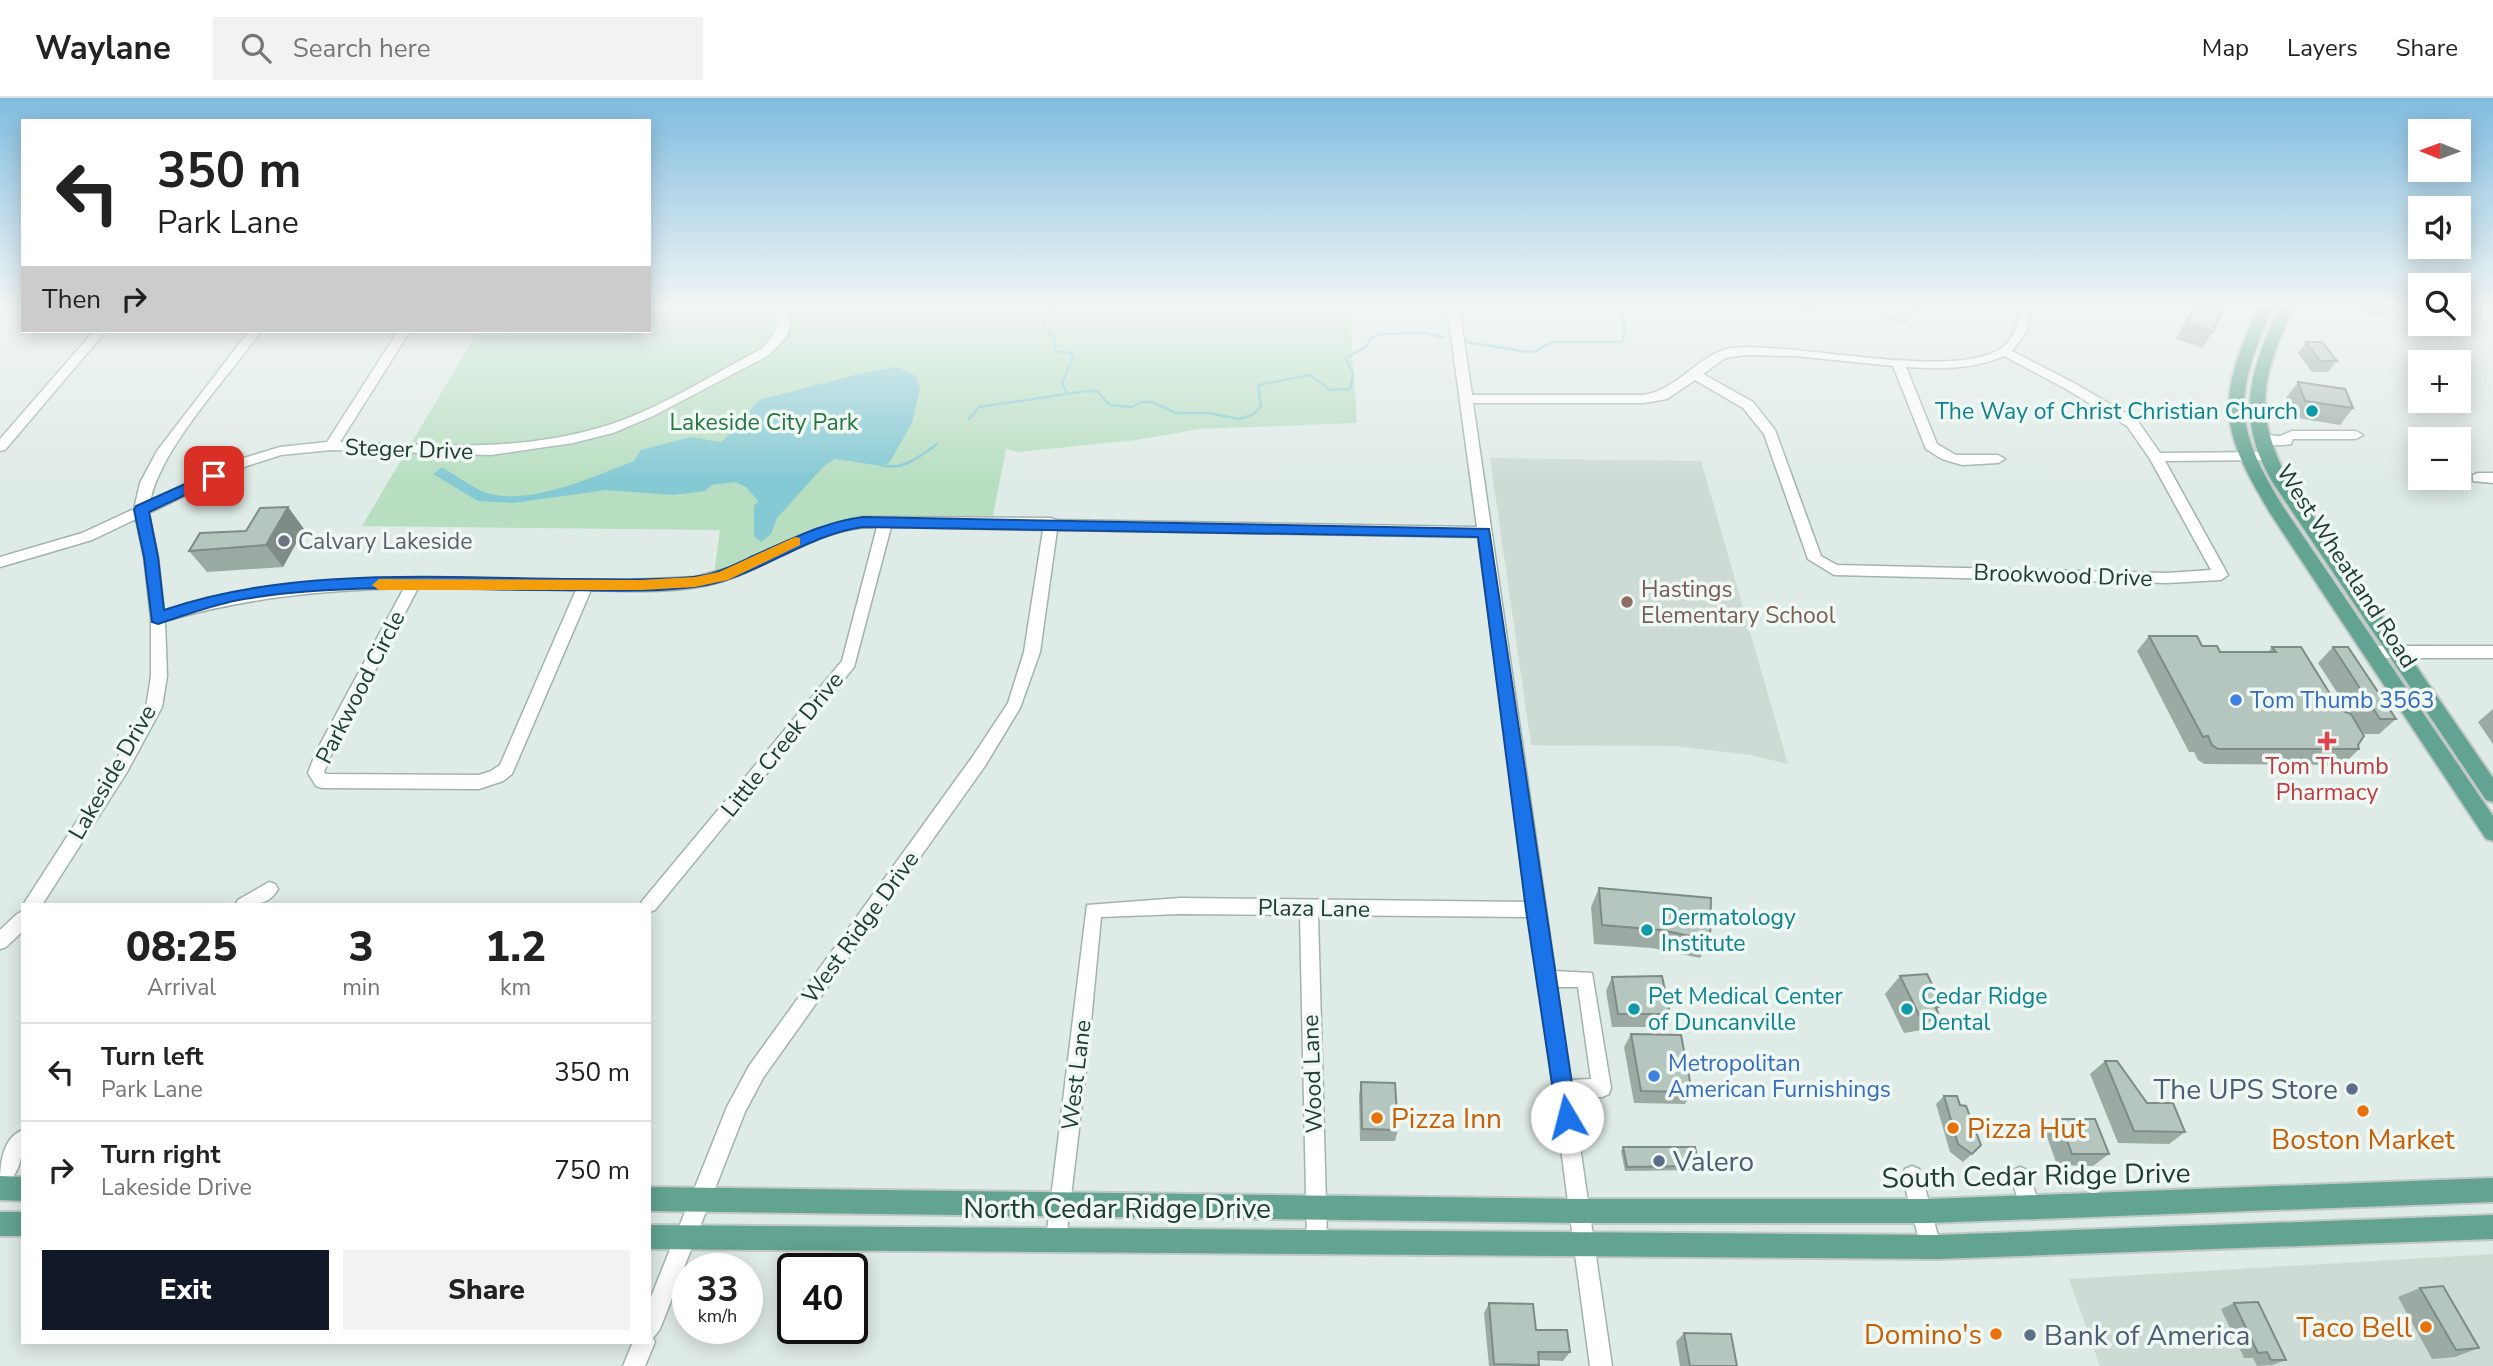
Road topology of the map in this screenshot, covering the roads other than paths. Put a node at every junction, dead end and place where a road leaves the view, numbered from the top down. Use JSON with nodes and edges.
{"nodes":[{"id":1,"x":71,"y":365,"type":"edge"},
{"id":2,"x":229,"y":365,"type":"edge"},
{"id":3,"x":382,"y":365,"type":"edge"},
{"id":4,"x":740,"y":365,"type":"edge"},
{"id":5,"x":1461,"y":365,"type":"edge"},
{"id":6,"x":1708,"y":365,"type":"edge"},
{"id":7,"x":1899,"y":365,"type":"edge"},
{"id":8,"x":2030,"y":365,"type":"edge"},
{"id":9,"x":2242,"y":365,"type":"edge"},
{"id":10,"x":2262,"y":365,"type":"edge"},
{"id":11,"x":1696,"y":374,"type":"junction"},
{"id":12,"x":1466,"y":398,"type":"junction"},
{"id":13,"x":2356,"y":435,"type":"dead end"},
{"id":14,"x":2261,"y":439,"type":"junction"},
{"id":15,"x":331,"y":446,"type":"junction"},
{"id":16,"x":0,"y":447,"type":"edge"},
{"id":17,"x":2257,"y":456,"type":"junction"},
{"id":18,"x":2156,"y":457,"type":"junction"},
{"id":19,"x":1998,"y":459,"type":"dead end"},
{"id":20,"x":2478,"y":478,"type":"dead end"},
{"id":21,"x":2493,"y":478,"type":"edge"},
{"id":22,"x":141,"y":510,"type":"junction"},
{"id":23,"x":886,"y":522,"type":"junction"},
{"id":24,"x":1051,"y":523,"type":"junction"},
{"id":25,"x":1484,"y":532,"type":"junction"},
{"id":26,"x":0,"y":562,"type":"edge"},
{"id":27,"x":414,"y":583,"type":"junction"},
{"id":28,"x":586,"y":585,"type":"junction"},
{"id":29,"x":158,"y":618,"type":"junction"},
{"id":30,"x":2373,"y":652,"type":"junction"},
{"id":31,"x":2396,"y":652,"type":"junction"},
{"id":32,"x":2493,"y":652,"type":"edge"},
{"id":33,"x":2493,"y":794,"type":"edge"},
{"id":34,"x":2493,"y":833,"type":"edge"},
{"id":35,"x":269,"y":889,"type":"dead end"},
{"id":36,"x":33,"y":903,"type":"edge"},
{"id":37,"x":247,"y":903,"type":"edge"},
{"id":38,"x":651,"y":903,"type":"edge"},
{"id":39,"x":1308,"y":908,"type":"junction"},
{"id":40,"x":1093,"y":910,"type":"joint"},
{"id":41,"x":1535,"y":910,"type":"junction"},
{"id":42,"x":21,"y":921,"type":"edge"},
{"id":43,"x":0,"y":941,"type":"edge"},
{"id":44,"x":1547,"y":979,"type":"junction"},
{"id":45,"x":1563,"y":1089,"type":"junction"},
{"id":46,"x":21,"y":1142,"type":"edge"},
{"id":47,"x":1912,"y":1176,"type":"dead end"},
{"id":48,"x":0,"y":1177,"type":"edge"},
{"id":49,"x":2020,"y":1177,"type":"dead end"},
{"id":50,"x":0,"y":1188,"type":"edge"},
{"id":51,"x":21,"y":1189,"type":"edge"},
{"id":52,"x":2493,"y":1190,"type":"edge"},
{"id":53,"x":651,"y":1199,"type":"edge"},
{"id":54,"x":702,"y":1199,"type":"junction"},
{"id":55,"x":2234,"y":1202,"type":"junction"},
{"id":56,"x":1060,"y":1203,"type":"junction"},
{"id":57,"x":1315,"y":1206,"type":"junction"},
{"id":58,"x":2031,"y":1208,"type":"junction"},
{"id":59,"x":1581,"y":1211,"type":"junction"},
{"id":60,"x":1921,"y":1211,"type":"junction"},
{"id":61,"x":0,"y":1224,"type":"edge"},
{"id":62,"x":21,"y":1224,"type":"edge"},
{"id":63,"x":2493,"y":1227,"type":"edge"},
{"id":64,"x":651,"y":1237,"type":"edge"},
{"id":65,"x":687,"y":1237,"type":"junction"},
{"id":66,"x":2246,"y":1237,"type":"junction"},
{"id":67,"x":1056,"y":1239,"type":"junction"},
{"id":68,"x":1317,"y":1240,"type":"junction"},
{"id":69,"x":1584,"y":1246,"type":"junction"},
{"id":70,"x":1931,"y":1247,"type":"junction"},
{"id":71,"x":651,"y":1324,"type":"edge"},
{"id":72,"x":643,"y":1344,"type":"edge"},
{"id":73,"x":634,"y":1366,"type":"edge"},
{"id":74,"x":1601,"y":1366,"type":"edge"}],
"edges":[{"from":1,"to":16,"type":"street"},
{"from":2,"to":22,"type":"street","name":"Lakeside Drive"},
{"from":3,"to":15,"type":"street"},
{"from":4,"to":15,"type":"street","name":"Steger Drive"},
{"from":5,"to":12,"type":"street"},
{"from":6,"to":11,"type":"street"},
{"from":7,"to":19,"type":"street"},
{"from":8,"to":18,"type":"street","name":"Brookwood Drive"},
{"from":9,"to":17,"type":"main road","name":"West Wheatland Road"},
{"from":10,"to":14,"type":"main road","name":"West Wheatland Road"},
{"from":11,"to":12,"type":"street"},
{"from":11,"to":18,"type":"street","name":"Brookwood Drive"},
{"from":12,"to":25,"type":"street"},
{"from":13,"to":14,"type":"street"},
{"from":14,"to":17,"type":"main road","name":"West Wheatland Road"},
{"from":15,"to":22,"type":"street","name":"Steger Drive"},
{"from":17,"to":18,"type":"street"},
{"from":17,"to":30,"type":"main road","name":"West Wheatland Road"},
{"from":17,"to":31,"type":"main road","name":"West Wheatland Road"},
{"from":20,"to":21,"type":"street"},
{"from":22,"to":26,"type":"street","name":"Steger Drive"},
{"from":22,"to":29,"type":"street","name":"Lakeside Drive"},
{"from":23,"to":24,"type":"street"},
{"from":23,"to":28,"type":"street"},
{"from":23,"to":38,"type":"street","name":"Little Creek Drive"},
{"from":24,"to":25,"type":"street"},
{"from":24,"to":54,"type":"street","name":"West Ridge Drive"},
{"from":25,"to":41,"type":"street"},
{"from":27,"to":28,"type":"street"},
{"from":27,"to":28,"type":"street","name":"Parkwood Circle"},
{"from":27,"to":29,"type":"street"},
{"from":29,"to":36,"type":"street","name":"Lakeside Drive"},
{"from":30,"to":31,"type":"street"},
{"from":30,"to":34,"type":"main road","name":"West Wheatland Road"},
{"from":31,"to":32,"type":"street"},
{"from":31,"to":33,"type":"main road","name":"West Wheatland Road"},
{"from":35,"to":37,"type":"street"},
{"from":39,"to":40,"type":"street","name":"Plaza Lane"},
{"from":39,"to":41,"type":"street","name":"Plaza Lane"},
{"from":39,"to":57,"type":"street","name":"Wood Lane"},
{"from":40,"to":56,"type":"street","name":"West Lane"},
{"from":41,"to":44,"type":"street"},
{"from":42,"to":43,"type":"street"},
{"from":44,"to":45,"type":"street"},
{"from":44,"to":45,"type":"street"},
{"from":45,"to":59,"type":"street"},
{"from":46,"to":48,"type":"street"},
{"from":47,"to":60,"type":"street"},
{"from":49,"to":58,"type":"street"},
{"from":50,"to":51,"type":"main road"},
{"from":52,"to":55,"type":"main road","name":"South Cedar Ridge Drive"},
{"from":53,"to":54,"type":"main road","name":"North Cedar Ridge Drive"},
{"from":54,"to":56,"type":"main road","name":"North Cedar Ridge Drive"},
{"from":54,"to":65,"type":"street","name":"West Ridge Drive"},
{"from":55,"to":58,"type":"main road","name":"South Cedar Ridge Drive"},
{"from":55,"to":66,"type":"main road"},
{"from":56,"to":57,"type":"main road","name":"North Cedar Ridge Drive"},
{"from":56,"to":67,"type":"street","name":"West Lane"},
{"from":57,"to":59,"type":"main road","name":"North Cedar Ridge Drive"},
{"from":57,"to":68,"type":"street","name":"Wood Lane"},
{"from":58,"to":60,"type":"main road","name":"South Cedar Ridge Drive"},
{"from":59,"to":60,"type":"main road","name":"South Cedar Ridge Drive"},
{"from":59,"to":69,"type":"street"},
{"from":60,"to":70,"type":"street"},
{"from":61,"to":62,"type":"main road"},
{"from":63,"to":66,"type":"main road"},
{"from":64,"to":65,"type":"main road","name":"North Cedar Ridge Drive"},
{"from":65,"to":67,"type":"main road","name":"North Cedar Ridge Drive"},
{"from":65,"to":71,"type":"street","name":"West Ridge Drive"},
{"from":66,"to":70,"type":"main road"},
{"from":67,"to":68,"type":"main road","name":"North Cedar Ridge Drive"},
{"from":68,"to":69,"type":"main road","name":"North Cedar Ridge Drive"},
{"from":69,"to":70,"type":"main road"},
{"from":69,"to":74,"type":"street"},
{"from":72,"to":73,"type":"street"}]}
